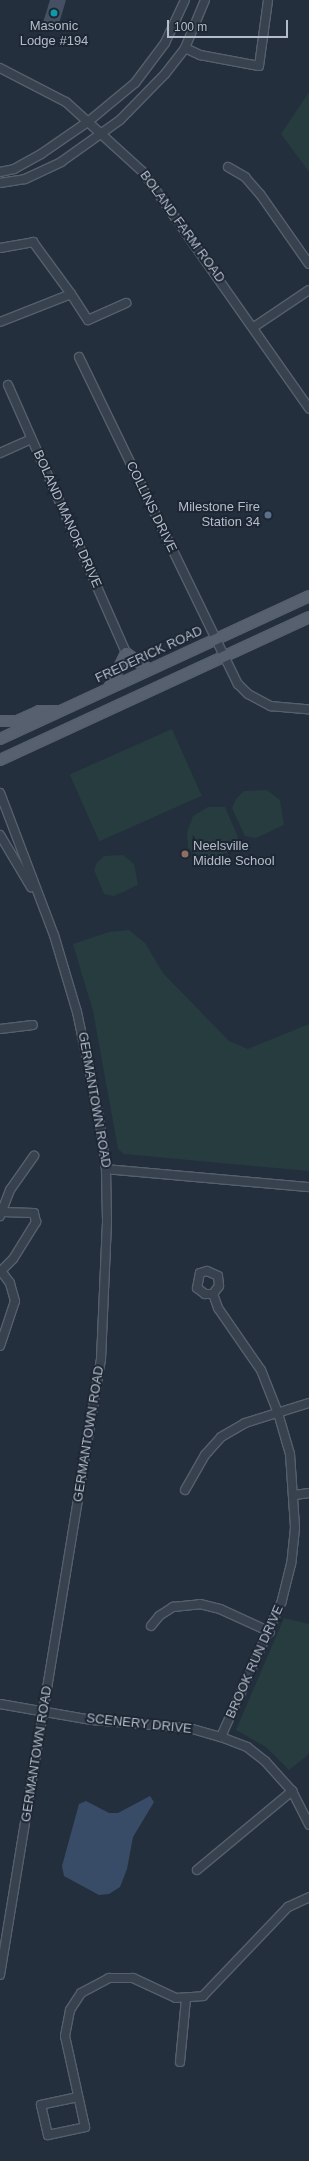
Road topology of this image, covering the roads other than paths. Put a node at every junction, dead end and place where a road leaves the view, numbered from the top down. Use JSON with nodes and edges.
{"nodes":[{"id":1,"x":185,"y":0,"type":"edge"},
{"id":2,"x":205,"y":0,"type":"edge"},
{"id":3,"x":268,"y":0,"type":"edge"},
{"id":4,"x":185,"y":48,"type":"junction"},
{"id":5,"x":0,"y":68,"type":"edge"},
{"id":6,"x":90,"y":121,"type":"junction"},
{"id":7,"x":104,"y":134,"type":"junction"},
{"id":8,"x":228,"y":167,"type":"dead end"},
{"id":9,"x":0,"y":172,"type":"edge"},
{"id":10,"x":0,"y":183,"type":"edge"},
{"id":11,"x":0,"y":248,"type":"edge"},
{"id":12,"x":309,"y":264,"type":"edge"},
{"id":13,"x":309,"y":290,"type":"edge"},
{"id":14,"x":70,"y":294,"type":"junction"},
{"id":15,"x":126,"y":303,"type":"dead end"},
{"id":16,"x":0,"y":322,"type":"edge"},
{"id":17,"x":254,"y":327,"type":"junction"},
{"id":18,"x":79,"y":357,"type":"dead end"},
{"id":19,"x":8,"y":385,"type":"dead end"},
{"id":20,"x":309,"y":408,"type":"edge"},
{"id":21,"x":31,"y":439,"type":"junction"},
{"id":22,"x":0,"y":453,"type":"edge"},
{"id":23,"x":309,"y":596,"type":"edge"},
{"id":24,"x":309,"y":617,"type":"edge"},
{"id":25,"x":215,"y":638,"type":"junction"},
{"id":26,"x":126,"y":653,"type":"junction"},
{"id":27,"x":224,"y":656,"type":"junction"},
{"id":28,"x":148,"y":669,"type":"junction"},
{"id":29,"x":109,"y":688,"type":"junction"},
{"id":30,"x":309,"y":709,"type":"edge"},
{"id":31,"x":62,"y":710,"type":"junction"},
{"id":32,"x":0,"y":721,"type":"edge"},
{"id":33,"x":0,"y":739,"type":"edge"},
{"id":34,"x":0,"y":760,"type":"edge"},
{"id":35,"x":0,"y":793,"type":"edge"},
{"id":36,"x":0,"y":835,"type":"edge"},
{"id":37,"x":38,"y":896,"type":"junction"},
{"id":38,"x":33,"y":1025,"type":"dead end"},
{"id":39,"x":0,"y":1029,"type":"edge"},
{"id":40,"x":34,"y":1156,"type":"dead end"},
{"id":41,"x":106,"y":1169,"type":"junction"},
{"id":42,"x":309,"y":1187,"type":"edge"},
{"id":43,"x":1,"y":1214,"type":"edge"},
{"id":44,"x":1,"y":1272,"type":"edge"},
{"id":45,"x":213,"y":1294,"type":"dead end"},
{"id":46,"x":0,"y":1346,"type":"edge"},
{"id":47,"x":309,"y":1403,"type":"edge"},
{"id":48,"x":278,"y":1413,"type":"junction"},
{"id":49,"x":185,"y":1490,"type":"dead end"},
{"id":50,"x":309,"y":1493,"type":"edge"},
{"id":51,"x":295,"y":1495,"type":"junction"},
{"id":52,"x":151,"y":1626,"type":"dead end"},
{"id":53,"x":270,"y":1632,"type":"junction"},
{"id":54,"x":0,"y":1704,"type":"edge"},
{"id":55,"x":44,"y":1711,"type":"junction"},
{"id":56,"x":221,"y":1737,"type":"junction"},
{"id":57,"x":292,"y":1791,"type":"junction"},
{"id":58,"x":309,"y":1826,"type":"edge"},
{"id":59,"x":197,"y":1870,"type":"dead end"},
{"id":60,"x":309,"y":1897,"type":"edge"},
{"id":61,"x":0,"y":1976,"type":"edge"},
{"id":62,"x":186,"y":1999,"type":"junction"},
{"id":63,"x":180,"y":2062,"type":"dead end"},
{"id":64,"x":78,"y":2097,"type":"junction"}],
"edges":[{"from":1,"to":6,"type":"street"},
{"from":2,"to":4,"type":"street"},
{"from":3,"to":4,"type":"street"},
{"from":4,"to":7,"type":"street"},
{"from":5,"to":6,"type":"street","name":"BOLAND FARM ROAD"},
{"from":6,"to":7,"type":"street","name":"BOLAND FARM ROAD"},
{"from":6,"to":9,"type":"street"},
{"from":7,"to":10,"type":"street"},
{"from":7,"to":17,"type":"street","name":"BOLAND FARM ROAD"},
{"from":8,"to":12,"type":"street"},
{"from":11,"to":14,"type":"street"},
{"from":13,"to":17,"type":"street"},
{"from":14,"to":15,"type":"street"},
{"from":14,"to":16,"type":"street"},
{"from":17,"to":20,"type":"street","name":"BOLAND FARM ROAD"},
{"from":18,"to":25,"type":"street","name":"COLLINS DRIVE"},
{"from":19,"to":21,"type":"street","name":"BOLAND MANOR DRIVE"},
{"from":21,"to":22,"type":"street"},
{"from":21,"to":26,"type":"street","name":"BOLAND MANOR DRIVE"},
{"from":23,"to":25,"type":"main road","name":"FREDERICK ROAD"},
{"from":24,"to":27,"type":"main road"},
{"from":25,"to":27,"type":"street","name":"COLLINS DRIVE"},
{"from":25,"to":28,"type":"main road","name":"FREDERICK ROAD"},
{"from":26,"to":28,"type":"main road"},
{"from":26,"to":29,"type":"main road"},
{"from":27,"to":30,"type":"street","name":"COLLINS DRIVE"},
{"from":27,"to":34,"type":"main road"},
{"from":28,"to":29,"type":"main road","name":"FREDERICK ROAD"},
{"from":29,"to":31,"type":"main road","name":"FREDERICK ROAD"},
{"from":31,"to":32,"type":"main road"},
{"from":31,"to":33,"type":"main road","name":"FREDERICK ROAD"},
{"from":35,"to":37,"type":"street","name":"GERMANTOWN ROAD"},
{"from":36,"to":37,"type":"street","name":"GERMANTOWN ROAD"},
{"from":37,"to":41,"type":"street","name":"GERMANTOWN ROAD"},
{"from":38,"to":39,"type":"street"},
{"from":40,"to":43,"type":"street"},
{"from":41,"to":42,"type":"street"},
{"from":41,"to":55,"type":"street","name":"GERMANTOWN ROAD"},
{"from":43,"to":44,"type":"street"},
{"from":44,"to":46,"type":"street"},
{"from":45,"to":48,"type":"street","name":"BROOK RUN DRIVE"},
{"from":47,"to":48,"type":"street"},
{"from":48,"to":49,"type":"street"},
{"from":48,"to":51,"type":"street","name":"BROOK RUN DRIVE"},
{"from":50,"to":51,"type":"street"},
{"from":51,"to":53,"type":"street","name":"BROOK RUN DRIVE"},
{"from":52,"to":53,"type":"street"},
{"from":53,"to":56,"type":"street","name":"BROOK RUN DRIVE"},
{"from":54,"to":55,"type":"street","name":"SCENERY DRIVE"},
{"from":55,"to":56,"type":"street","name":"SCENERY DRIVE"},
{"from":55,"to":61,"type":"street","name":"GERMANTOWN ROAD"},
{"from":56,"to":57,"type":"street","name":"SCENERY DRIVE"},
{"from":57,"to":58,"type":"street","name":"SCENERY DRIVE"},
{"from":57,"to":59,"type":"street"},
{"from":60,"to":62,"type":"street"},
{"from":62,"to":63,"type":"street"},
{"from":62,"to":64,"type":"street"},
{"from":64,"to":64,"type":"street"}]}
